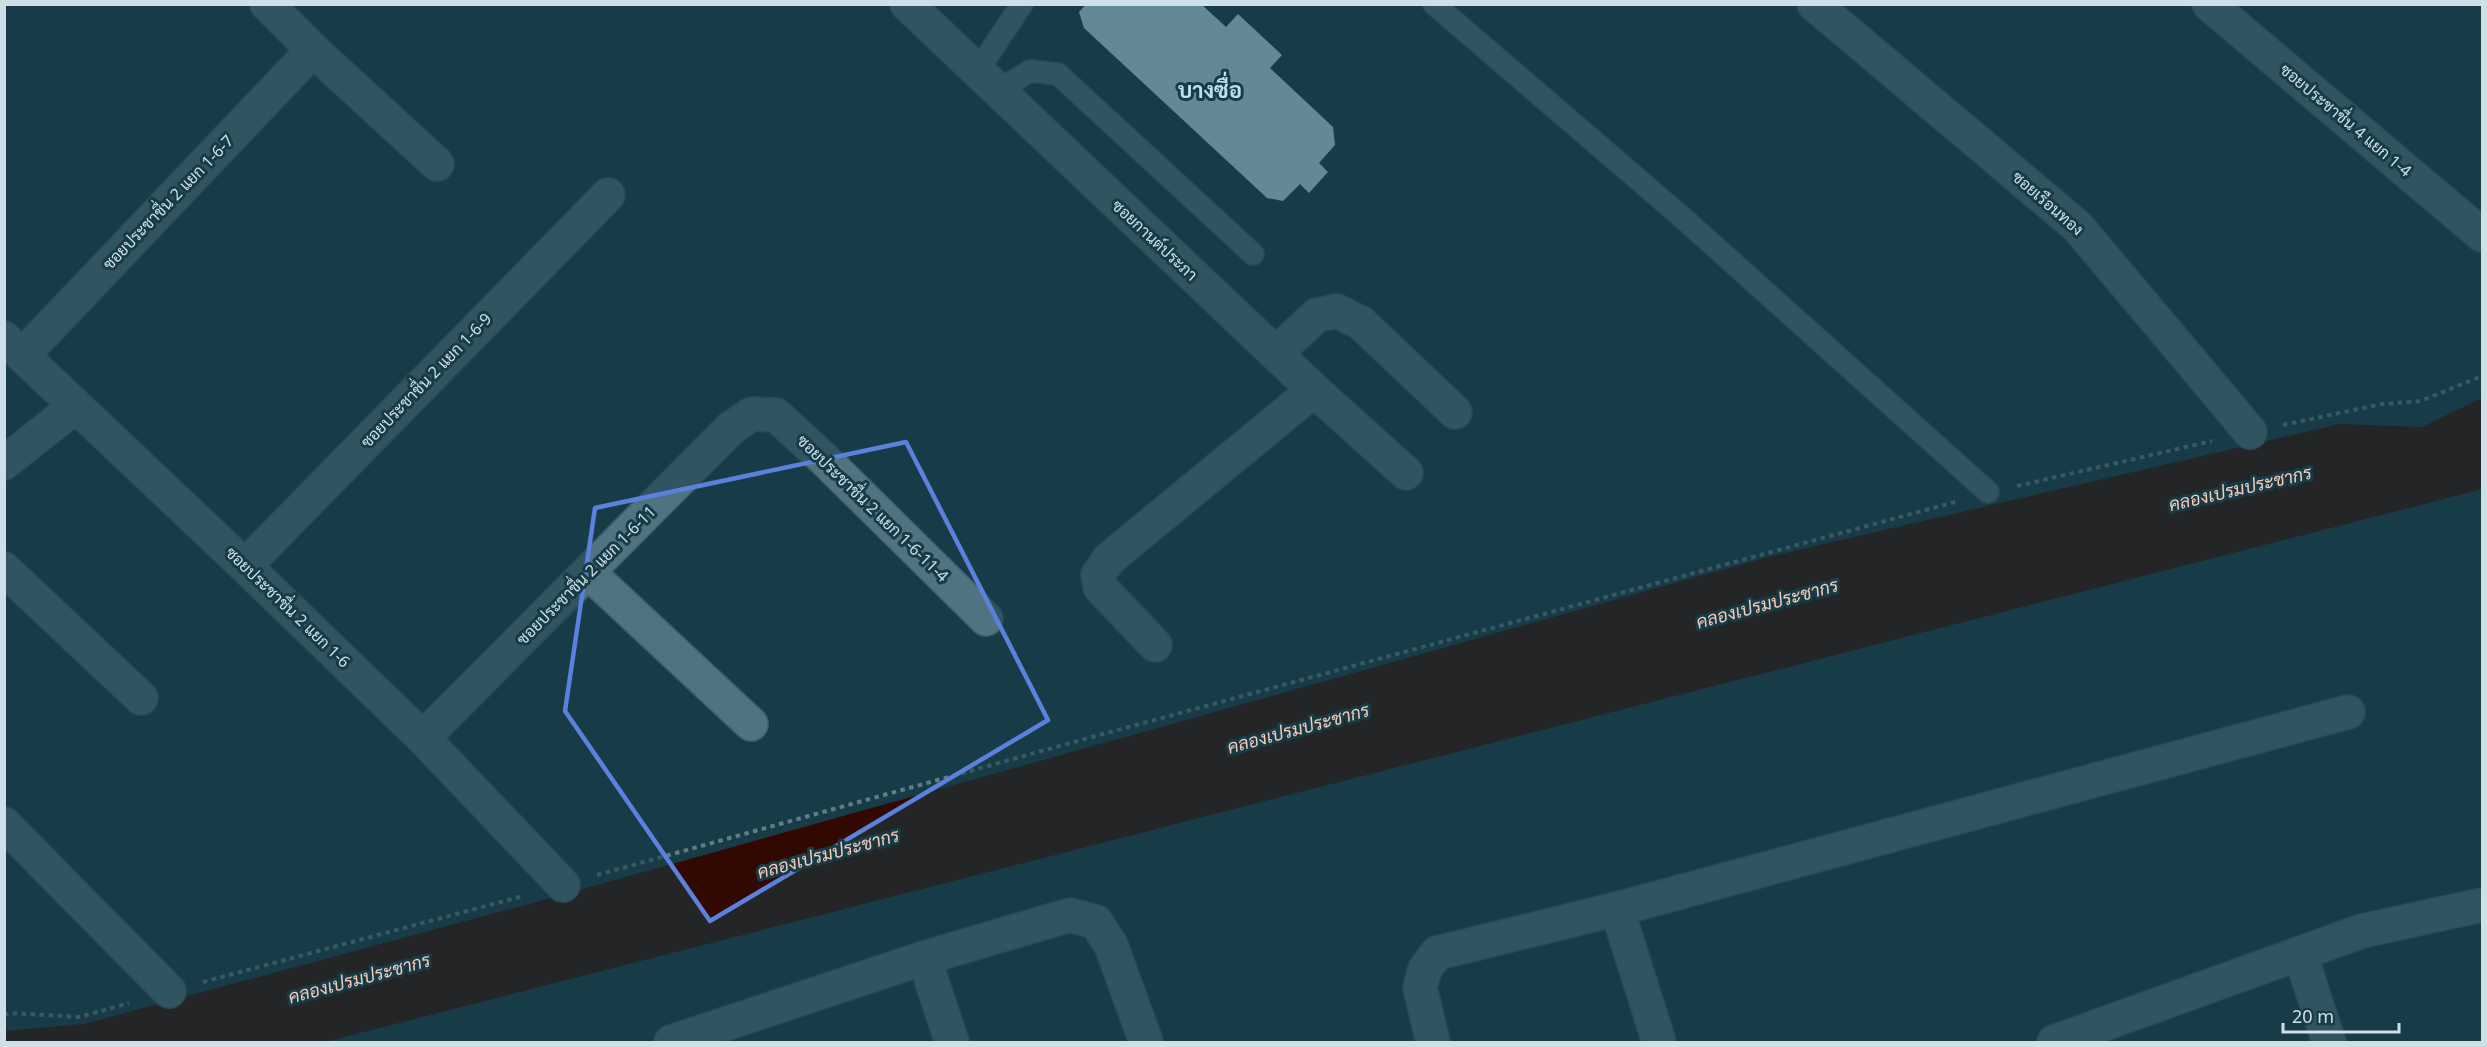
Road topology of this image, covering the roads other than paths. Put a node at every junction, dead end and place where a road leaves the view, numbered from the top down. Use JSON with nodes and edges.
{"nodes":[{"id":1,"x":267,"y":4,"type":"edge"},
{"id":2,"x":907,"y":4,"type":"edge"},
{"id":3,"x":1022,"y":4,"type":"edge"},
{"id":4,"x":1434,"y":4,"type":"edge"},
{"id":5,"x":1814,"y":4,"type":"edge"},
{"id":6,"x":2209,"y":4,"type":"edge"},
{"id":7,"x":313,"y":50,"type":"junction"},
{"id":8,"x":987,"y":80,"type":"junction"},
{"id":9,"x":436,"y":164,"type":"dead end"},
{"id":10,"x":608,"y":195,"type":"dead end"},
{"id":11,"x":2482,"y":235,"type":"edge"},
{"id":12,"x":1253,"y":254,"type":"dead end"},
{"id":13,"x":14,"y":346,"type":"edge"},
{"id":14,"x":1276,"y":354,"type":"junction"},
{"id":15,"x":1314,"y":390,"type":"junction"},
{"id":16,"x":75,"y":406,"type":"junction"},
{"id":17,"x":1455,"y":412,"type":"dead end"},
{"id":18,"x":752,"y":414,"type":"joint"},
{"id":19,"x":2250,"y":432,"type":"road end"},
{"id":20,"x":4,"y":463,"type":"edge"},
{"id":21,"x":1406,"y":474,"type":"dead end"},
{"id":22,"x":1988,"y":492,"type":"road end"},
{"id":23,"x":245,"y":566,"type":"junction"},
{"id":24,"x":4,"y":569,"type":"edge"},
{"id":25,"x":589,"y":573,"type":"junction"},
{"id":26,"x":986,"y":619,"type":"dead end"},
{"id":27,"x":1155,"y":645,"type":"dead end"},
{"id":28,"x":141,"y":698,"type":"dead end"},
{"id":29,"x":2348,"y":712,"type":"dead end"},
{"id":30,"x":751,"y":724,"type":"dead end"},
{"id":31,"x":423,"y":738,"type":"junction"},
{"id":32,"x":4,"y":824,"type":"edge"},
{"id":33,"x":563,"y":885,"type":"road end"},
{"id":34,"x":2482,"y":905,"type":"edge"},
{"id":35,"x":1617,"y":909,"type":"junction"},
{"id":36,"x":2300,"y":954,"type":"junction"},
{"id":37,"x":924,"y":958,"type":"junction"},
{"id":38,"x":169,"y":991,"type":"road end"},
{"id":39,"x":2109,"y":1033,"type":"edge"},
{"id":40,"x":671,"y":1042,"type":"edge"},
{"id":41,"x":952,"y":1042,"type":"edge"},
{"id":42,"x":1146,"y":1042,"type":"edge"},
{"id":43,"x":1432,"y":1042,"type":"edge"},
{"id":44,"x":1659,"y":1042,"type":"edge"},
{"id":45,"x":2054,"y":1042,"type":"edge"},
{"id":46,"x":2329,"y":1042,"type":"edge"}],
"edges":[{"from":1,"to":7,"type":"street"},
{"from":2,"to":8,"type":"street","name":"ซอยกานต์ประภา"},
{"from":3,"to":8,"type":"lane"},
{"from":4,"to":22,"type":"lane"},
{"from":5,"to":19,"type":"street","name":"ซอยเรือนทอง"},
{"from":6,"to":11,"type":"street","name":"ซอยประชาชื่น 4 แยก 1-4"},
{"from":7,"to":9,"type":"street"},
{"from":7,"to":13,"type":"street","name":"ซอยประชาชื่น 2 แยก 1-6-7"},
{"from":8,"to":12,"type":"lane"},
{"from":8,"to":14,"type":"street","name":"ซอยกานต์ประภา"},
{"from":10,"to":23,"type":"street","name":"ซอยประชาชื่น 2 แยก 1-6-9"},
{"from":13,"to":16,"type":"street","name":"ซอยประชาชื่น 2 แยก 1-6"},
{"from":14,"to":15,"type":"street","name":"ซอยกานต์ประภา"},
{"from":14,"to":17,"type":"street"},
{"from":15,"to":21,"type":"street","name":"ซอยกานต์ประภา"},
{"from":15,"to":27,"type":"street"},
{"from":16,"to":20,"type":"street"},
{"from":16,"to":23,"type":"street","name":"ซอยประชาชื่น 2 แยก 1-6"},
{"from":18,"to":25,"type":"street","name":"ซอยประชาชื่น 2 แยก 1-6-11"},
{"from":18,"to":26,"type":"street","name":"ซอยประชาชื่น 2 แยก 1-6-11-4"},
{"from":23,"to":31,"type":"street","name":"ซอยประชาชื่น 2 แยก 1-6"},
{"from":24,"to":28,"type":"street"},
{"from":25,"to":30,"type":"street"},
{"from":25,"to":31,"type":"street","name":"ซอยประชาชื่น 2 แยก 1-6-11"},
{"from":29,"to":35,"type":"street"},
{"from":31,"to":33,"type":"street","name":"ซอยประชาชื่น 2 แยก 1-6"},
{"from":32,"to":38,"type":"street"},
{"from":34,"to":36,"type":"street"},
{"from":35,"to":43,"type":"street"},
{"from":35,"to":44,"type":"street"},
{"from":36,"to":39,"type":"street"},
{"from":36,"to":46,"type":"street"},
{"from":37,"to":40,"type":"street"},
{"from":37,"to":41,"type":"street"},
{"from":37,"to":42,"type":"street"},
{"from":39,"to":45,"type":"street"}]}
